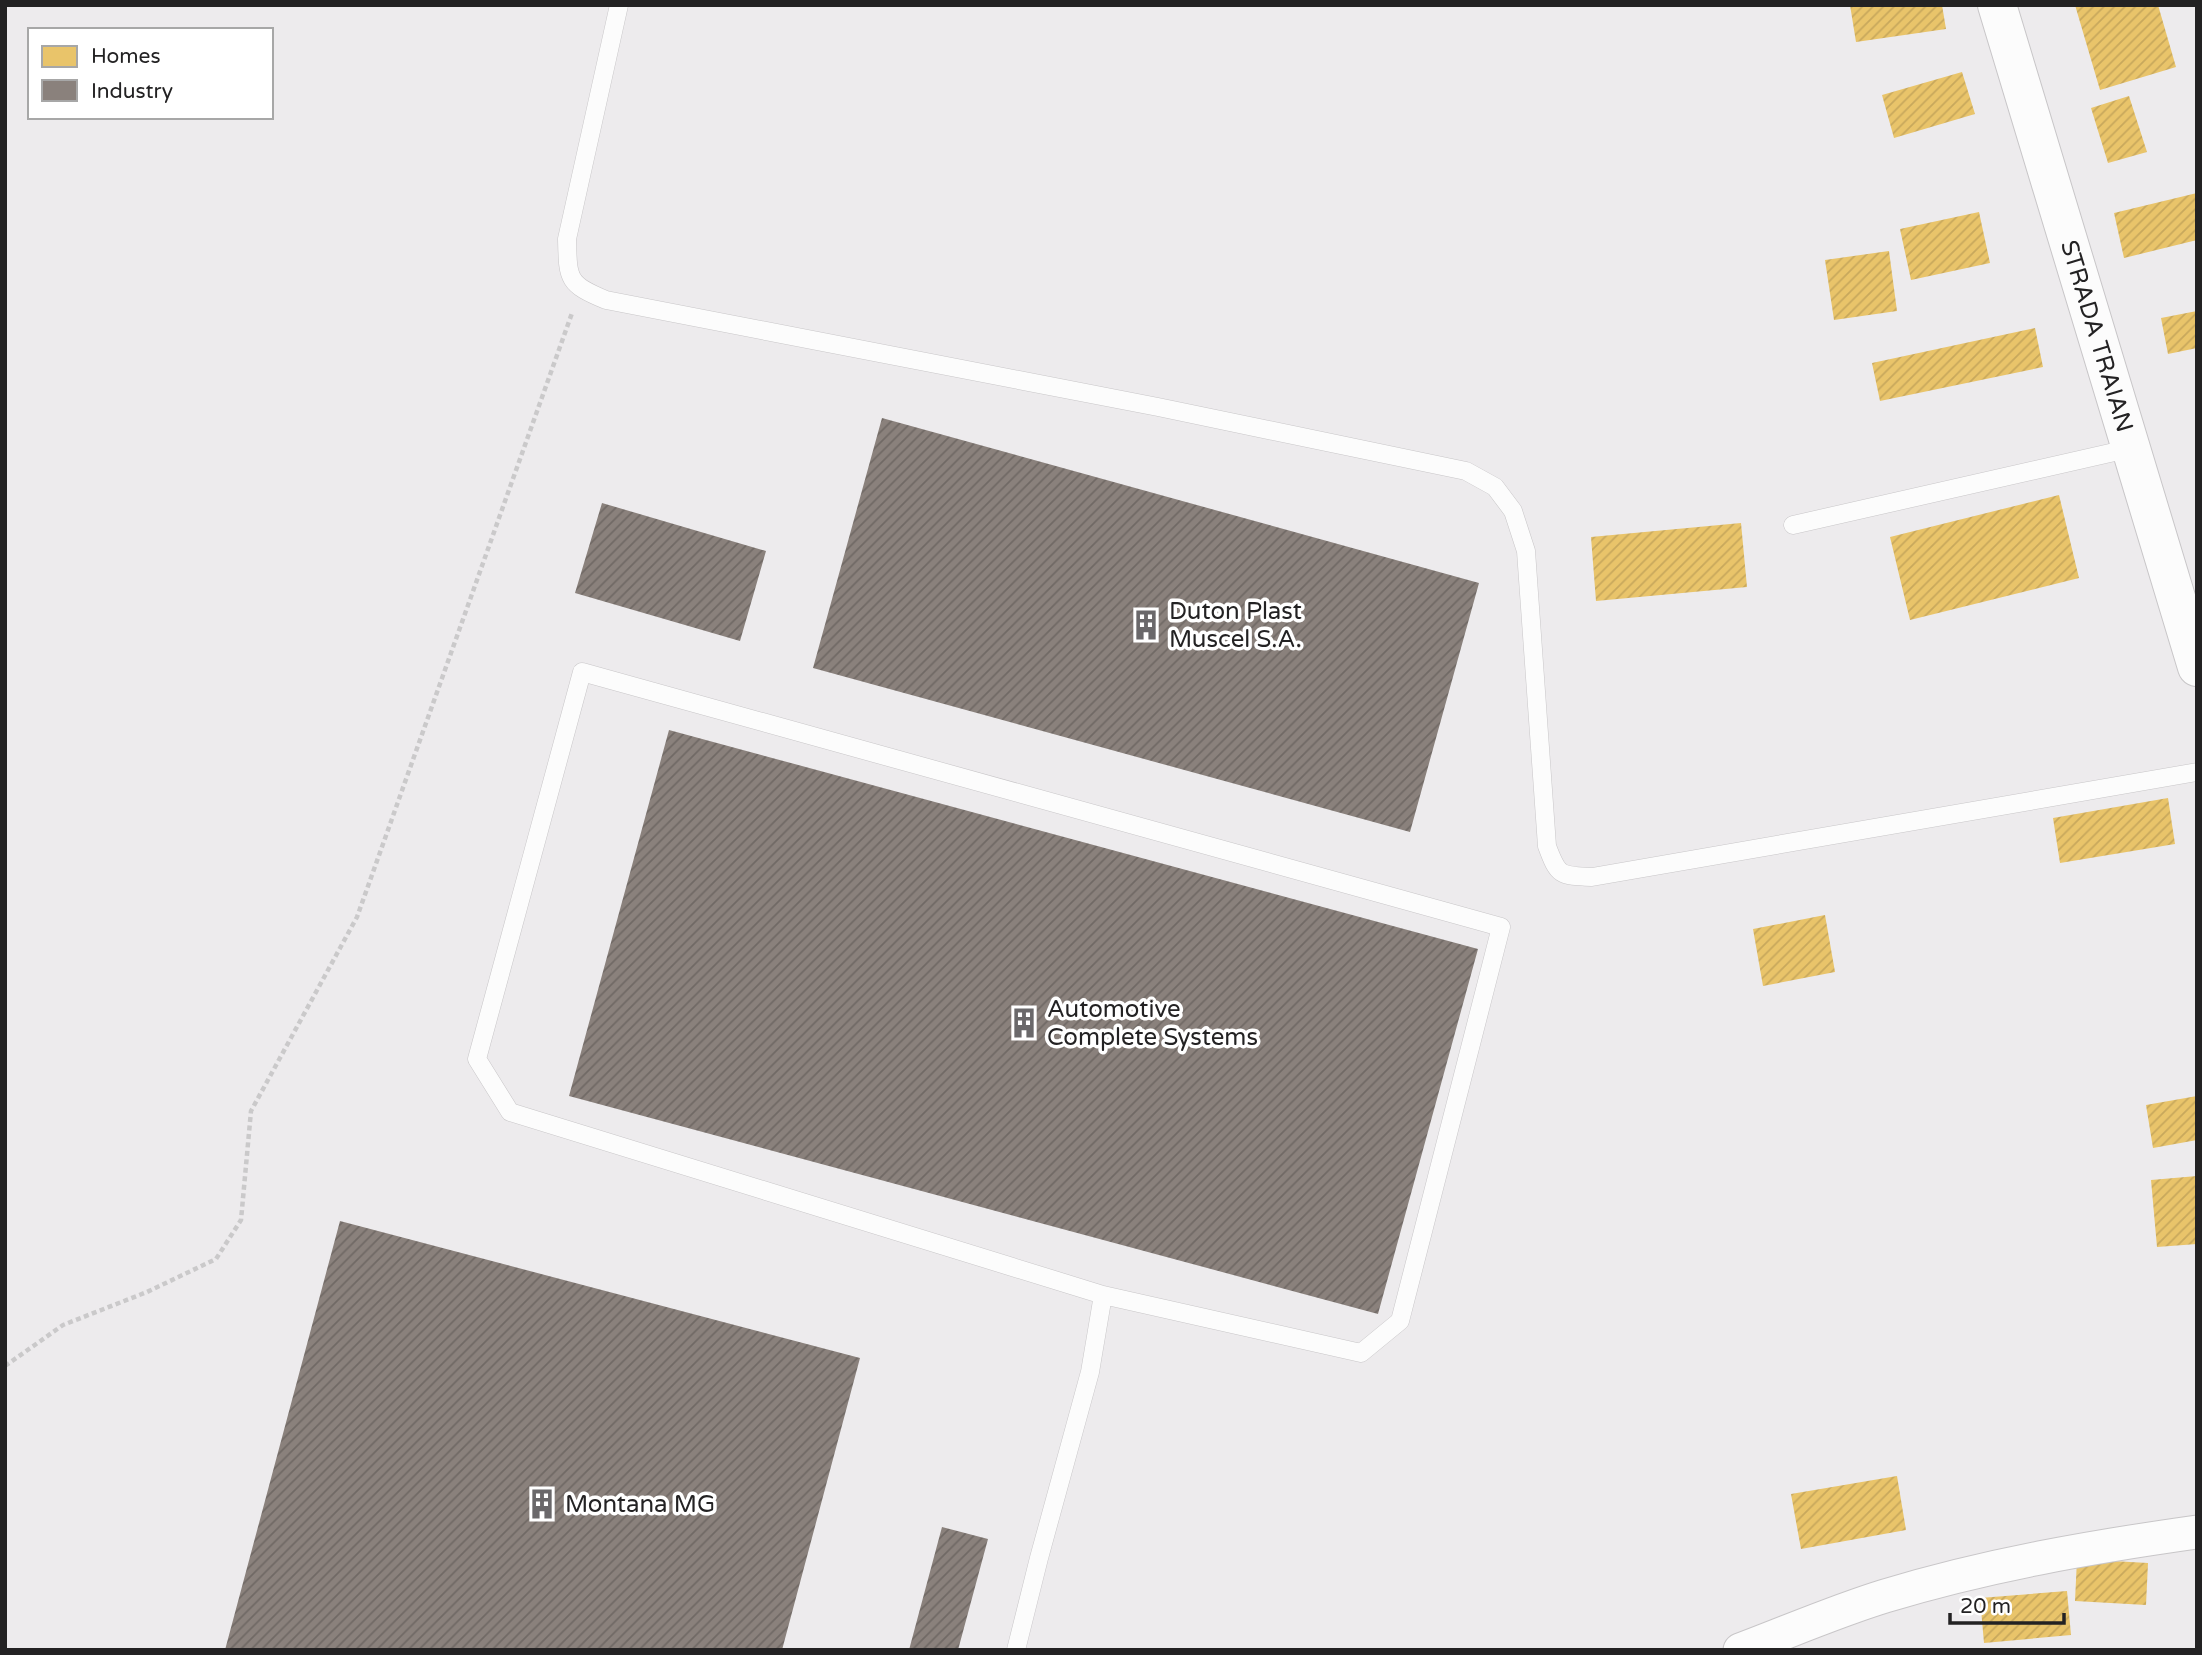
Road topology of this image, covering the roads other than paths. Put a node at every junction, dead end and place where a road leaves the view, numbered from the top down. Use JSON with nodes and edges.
{"nodes":[{"id":1,"x":619,"y":5,"type":"edge"},
{"id":2,"x":1997,"y":5,"type":"edge"},
{"id":3,"x":2132,"y":448,"type":"junction"},
{"id":4,"x":1793,"y":525,"type":"dead end"},
{"id":5,"x":2197,"y":667,"type":"edge"},
{"id":6,"x":2197,"y":772,"type":"edge"},
{"id":7,"x":1103,"y":1295,"type":"junction"},
{"id":8,"x":2197,"y":1532,"type":"edge"},
{"id":9,"x":1016,"y":1650,"type":"edge"},
{"id":10,"x":1740,"y":1650,"type":"edge"}],
"edges":[{"from":1,"to":6,"type":"lane"},
{"from":2,"to":3,"type":"main road","name":"STRADA TRAIAN"},
{"from":3,"to":4,"type":"lane"},
{"from":3,"to":5,"type":"main road","name":"STRADA TRAIAN"},
{"from":7,"to":7,"type":"lane"},
{"from":7,"to":9,"type":"lane"},
{"from":8,"to":10,"type":"street"}]}
